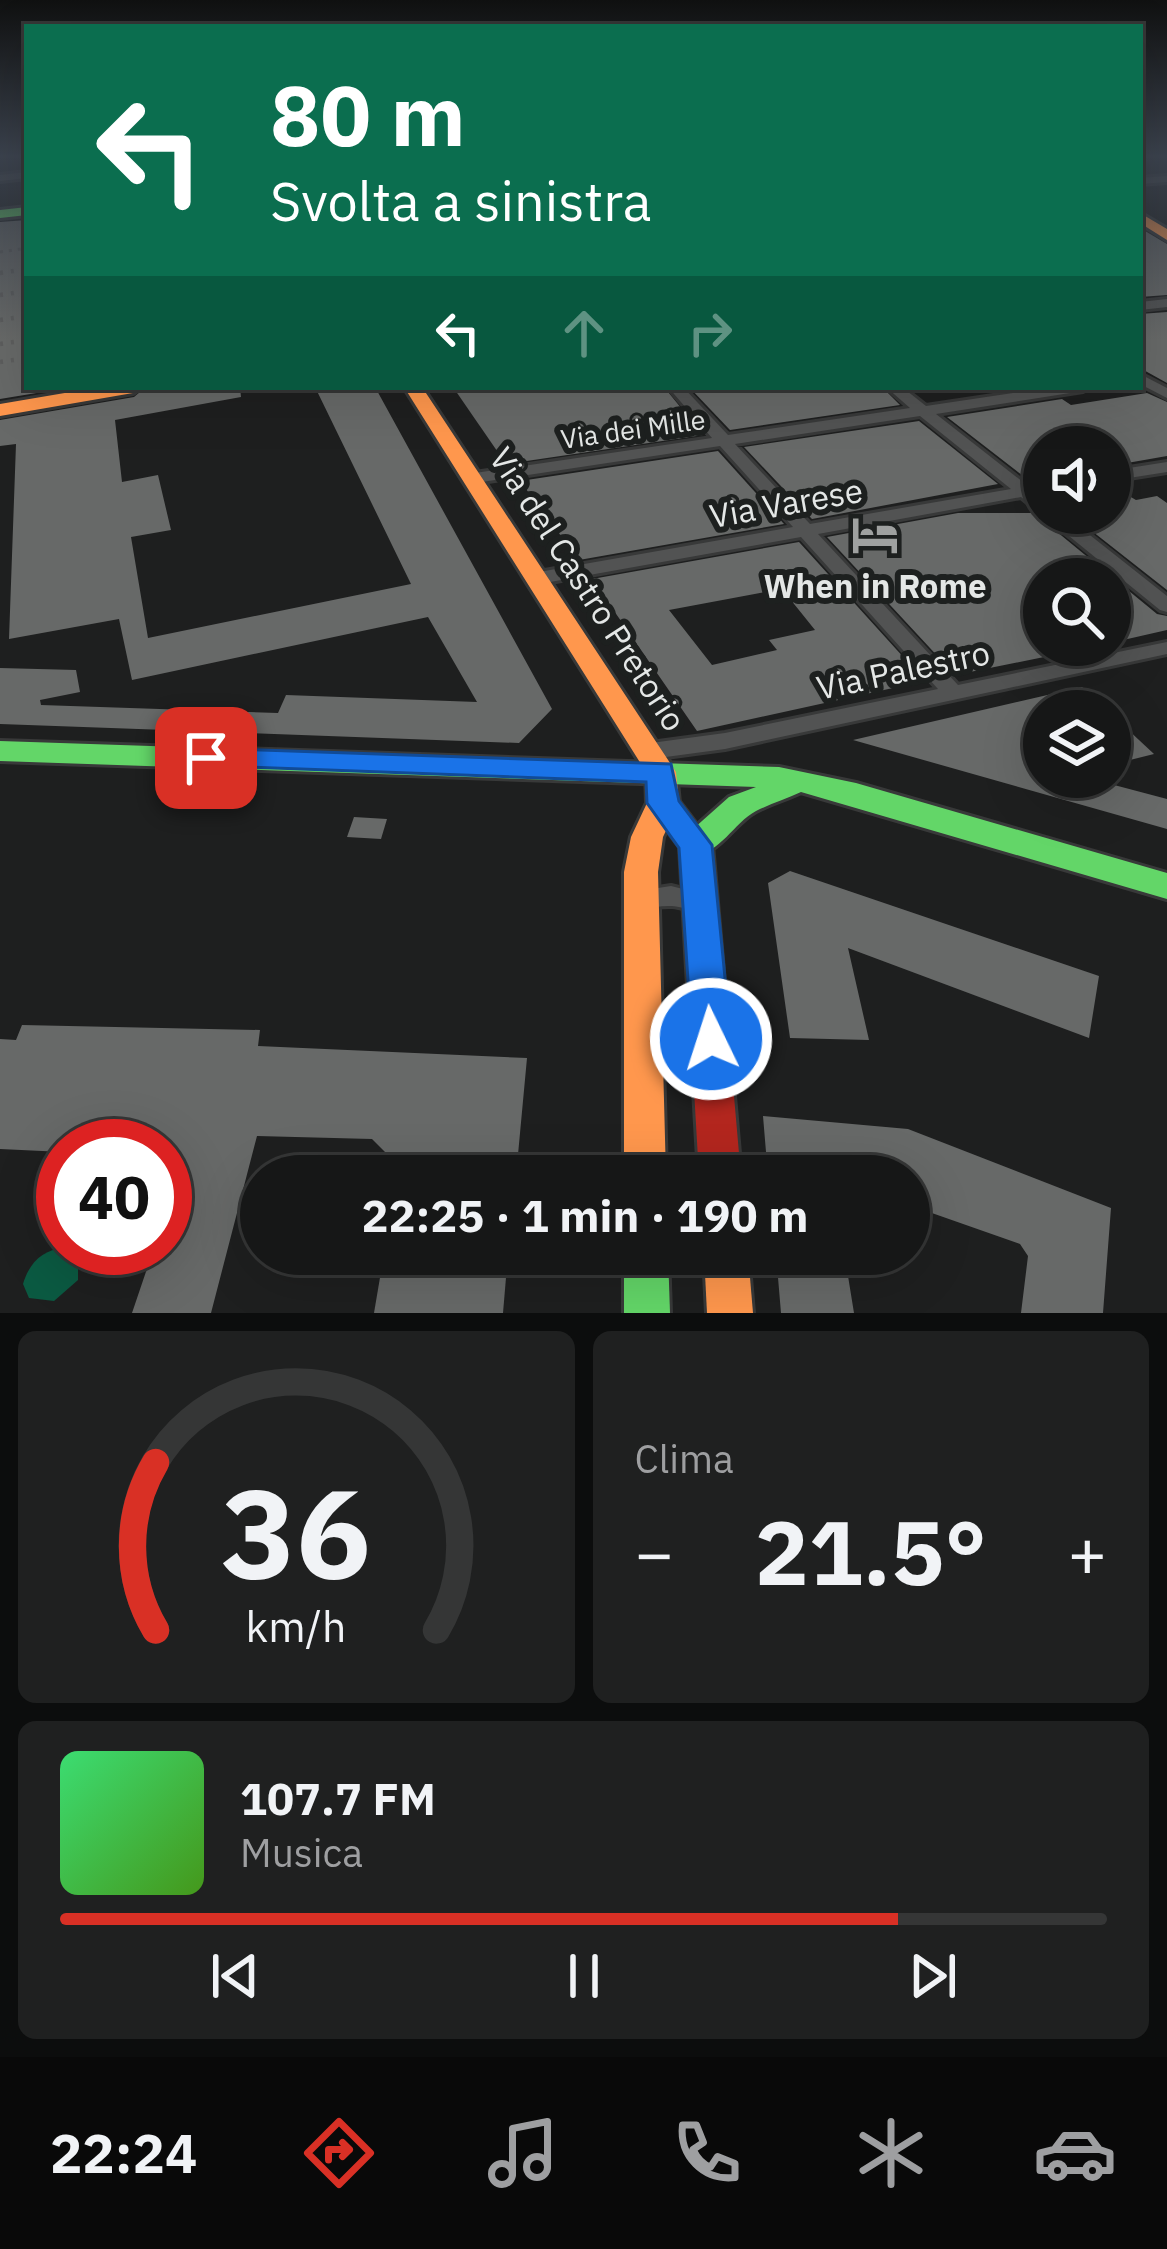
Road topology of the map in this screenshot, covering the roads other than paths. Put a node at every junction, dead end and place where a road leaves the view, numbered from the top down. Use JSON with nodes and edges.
{"nodes":[{"id":1,"x":116,"y":390,"type":"edge"},
{"id":2,"x":415,"y":390,"type":"edge"},
{"id":3,"x":678,"y":390,"type":"edge"},
{"id":4,"x":897,"y":390,"type":"edge"},
{"id":5,"x":1063,"y":390,"type":"edge"},
{"id":6,"x":0,"y":410,"type":"edge"},
{"id":7,"x":923,"y":411,"type":"junction"},
{"id":8,"x":725,"y":441,"type":"junction"},
{"id":9,"x":1167,"y":466,"type":"edge"},
{"id":10,"x":1131,"y":472,"type":"edge"},
{"id":11,"x":475,"y":478,"type":"junction"},
{"id":12,"x":1023,"y":482,"type":"edge"},
{"id":13,"x":1023,"y":492,"type":"edge"},
{"id":14,"x":808,"y":529,"type":"junction"},
{"id":15,"x":1077,"y":534,"type":"edge"},
{"id":16,"x":539,"y":578,"type":"junction"},
{"id":17,"x":1167,"y":606,"type":"edge"},
{"id":18,"x":1167,"y":648,"type":"edge"},
{"id":19,"x":954,"y":694,"type":"junction"},
{"id":20,"x":0,"y":751,"type":"edge"},
{"id":21,"x":656,"y":761,"type":"junction"},
{"id":22,"x":805,"y":781,"type":"junction"},
{"id":23,"x":663,"y":803,"type":"junction"},
{"id":24,"x":696,"y":845,"type":"junction"},
{"id":25,"x":1167,"y":886,"type":"edge"},
{"id":26,"x":641,"y":899,"type":"junction"},
{"id":27,"x":702,"y":903,"type":"junction"},
{"id":28,"x":645,"y":1155,"type":"edge"},
{"id":29,"x":719,"y":1155,"type":"edge"},
{"id":30,"x":646,"y":1275,"type":"edge"},
{"id":31,"x":727,"y":1275,"type":"edge"},
{"id":32,"x":647,"y":1313,"type":"edge"},
{"id":33,"x":730,"y":1313,"type":"edge"}],
"edges":[{"from":1,"to":6,"type":"street"},
{"from":2,"to":11,"type":"street","name":"Via del Castro Pretorio"},
{"from":3,"to":8,"type":"street"},
{"from":4,"to":7,"type":"street"},
{"from":5,"to":7,"type":"street","name":"Via dei Mille"},
{"from":7,"to":8,"type":"street","name":"Via dei Mille"},
{"from":7,"to":12,"type":"street"},
{"from":8,"to":11,"type":"street","name":"Via dei Mille"},
{"from":8,"to":14,"type":"street"},
{"from":9,"to":10,"type":"street"},
{"from":11,"to":16,"type":"street","name":"Via del Castro Pretorio"},
{"from":13,"to":14,"type":"street","name":"Via Varese"},
{"from":14,"to":16,"type":"street","name":"Via Varese"},
{"from":14,"to":19,"type":"street"},
{"from":15,"to":17,"type":"street"},
{"from":16,"to":21,"type":"street","name":"Via del Castro Pretorio"},
{"from":18,"to":19,"type":"street","name":"Via Palestro"},
{"from":19,"to":21,"type":"street","name":"Via Palestro"},
{"from":20,"to":21,"type":"street"},
{"from":21,"to":22,"type":"street"},
{"from":21,"to":23,"type":"street"},
{"from":22,"to":24,"type":"street"},
{"from":22,"to":25,"type":"street"},
{"from":23,"to":24,"type":"street"},
{"from":23,"to":26,"type":"street"},
{"from":24,"to":27,"type":"street"},
{"from":26,"to":27,"type":"street"},
{"from":26,"to":28,"type":"street"},
{"from":27,"to":29,"type":"street"},
{"from":30,"to":32,"type":"street"},
{"from":31,"to":33,"type":"street"}]}
